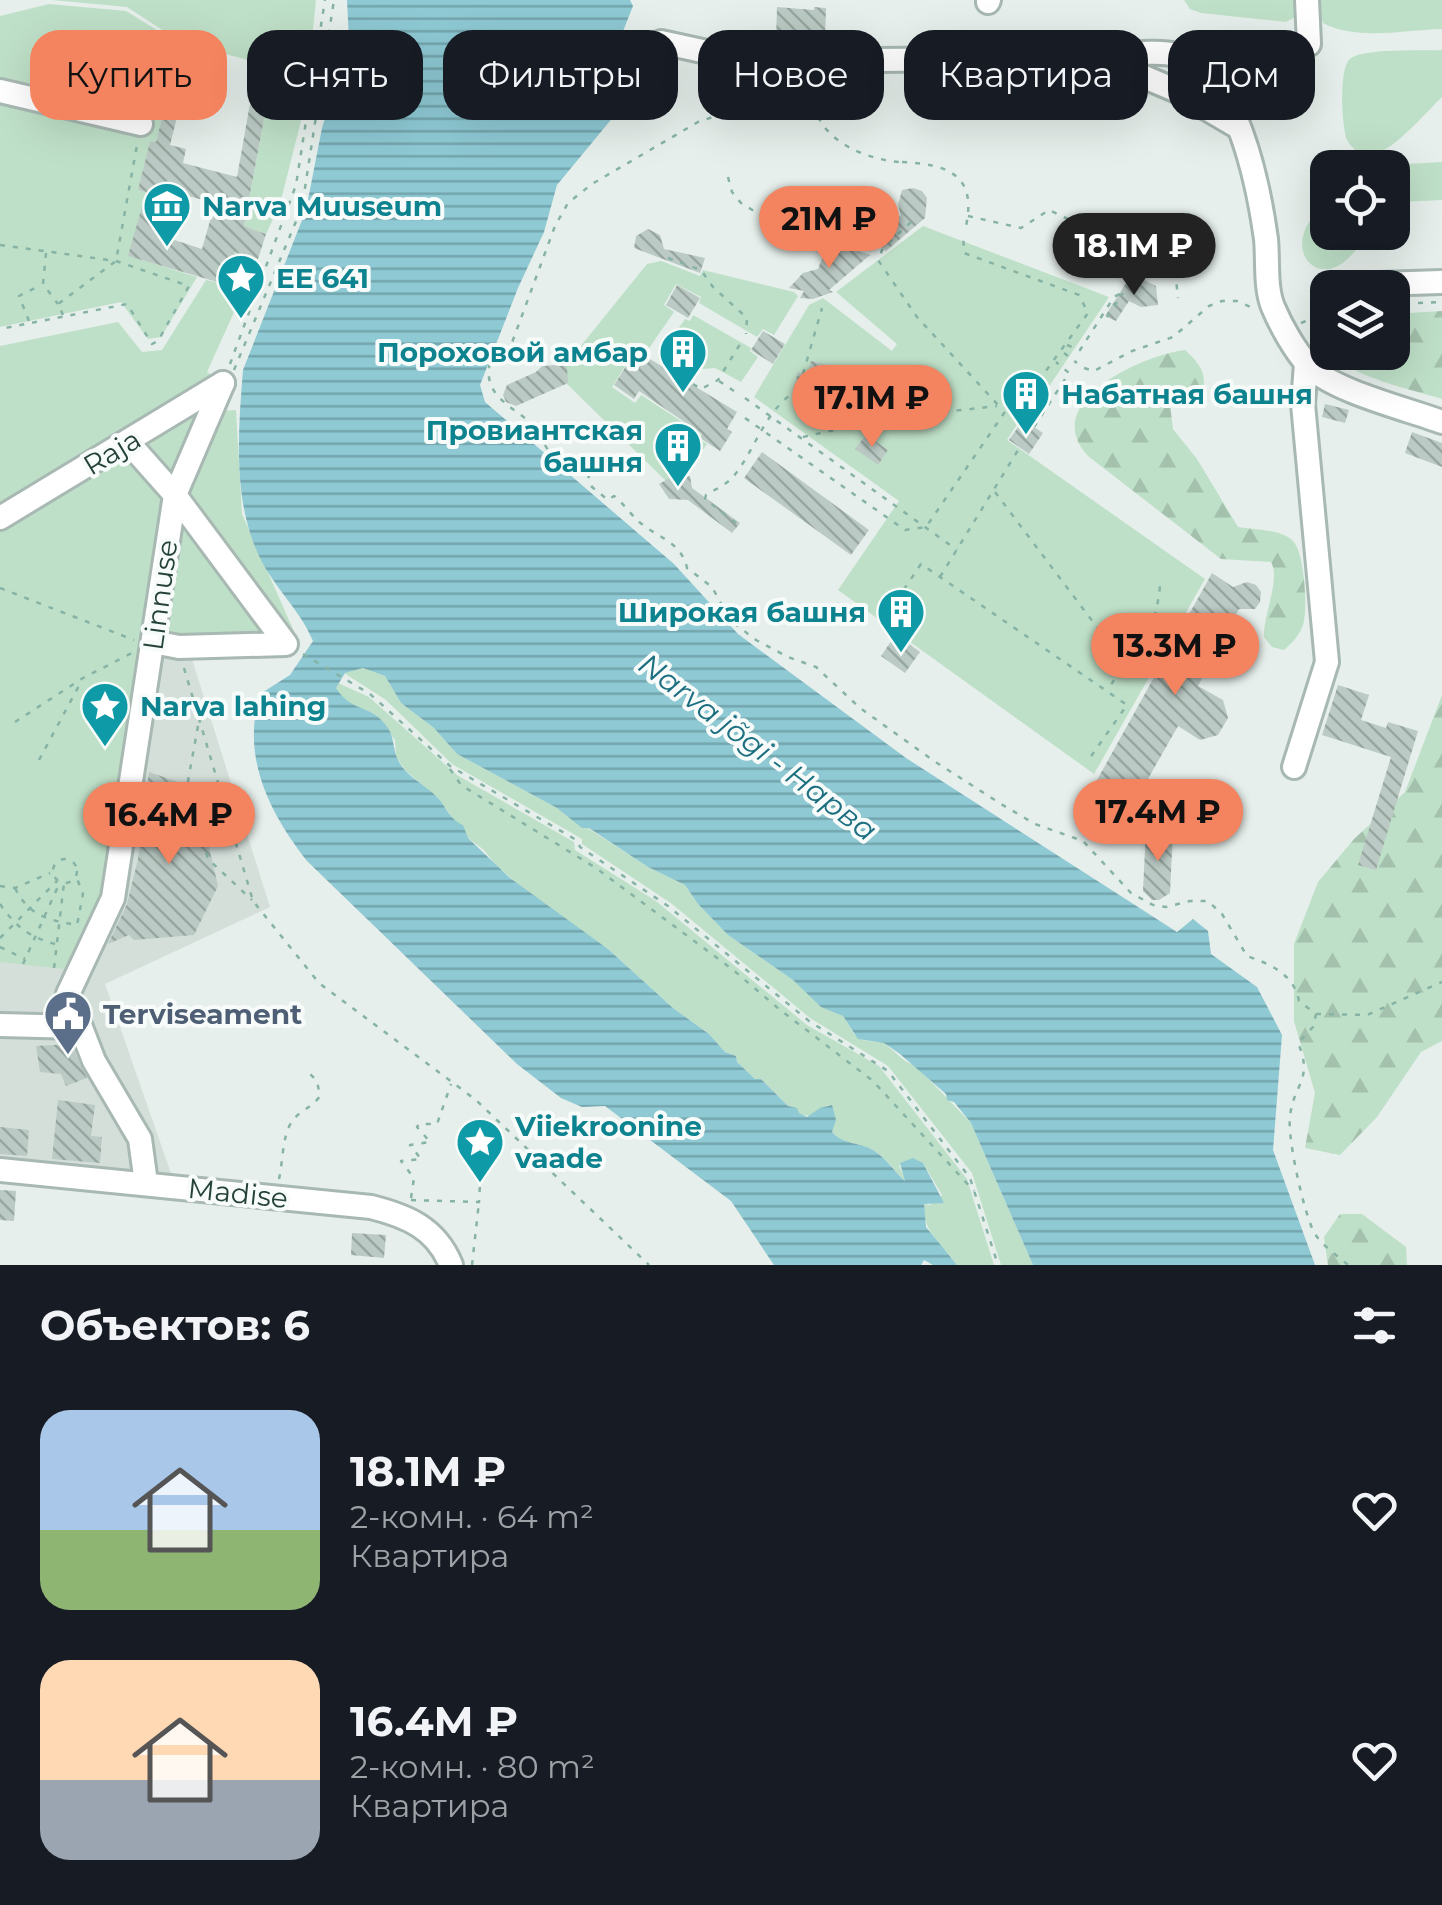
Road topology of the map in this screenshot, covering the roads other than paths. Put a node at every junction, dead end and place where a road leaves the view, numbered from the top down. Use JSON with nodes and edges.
{"nodes":[{"id":1,"x":1307,"y":0,"type":"edge"},
{"id":2,"x":1308,"y":30,"type":"edge"},
{"id":3,"x":678,"y":46,"type":"edge"},
{"id":4,"x":1148,"y":54,"type":"edge"},
{"id":5,"x":904,"y":61,"type":"edge"},
{"id":6,"x":1148,"y":78,"type":"edge"},
{"id":7,"x":0,"y":91,"type":"edge"},
{"id":8,"x":141,"y":124,"type":"road end"},
{"id":9,"x":1238,"y":126,"type":"junction"},
{"id":10,"x":1442,"y":282,"type":"edge"},
{"id":11,"x":1410,"y":283,"type":"edge"},
{"id":12,"x":1306,"y":363,"type":"junction"},
{"id":13,"x":223,"y":383,"type":"joint"},
{"id":14,"x":1442,"y":422,"type":"edge"},
{"id":15,"x":128,"y":442,"type":"junction"},
{"id":16,"x":176,"y":495,"type":"junction"},
{"id":17,"x":0,"y":518,"type":"edge"},
{"id":18,"x":153,"y":642,"type":"junction"},
{"id":19,"x":1294,"y":767,"type":"dead end"},
{"id":20,"x":0,"y":1025,"type":"edge"},
{"id":21,"x":79,"y":1027,"type":"junction"},
{"id":22,"x":0,"y":1170,"type":"edge"},
{"id":23,"x":146,"y":1183,"type":"junction"},
{"id":24,"x":451,"y":1265,"type":"edge"}],
"edges":[{"from":1,"to":2,"type":"street"},
{"from":3,"to":5,"type":"street"},
{"from":4,"to":9,"type":"street"},
{"from":6,"to":9,"type":"street"},
{"from":7,"to":8,"type":"street"},
{"from":9,"to":12,"type":"street"},
{"from":10,"to":11,"type":"street"},
{"from":12,"to":14,"type":"street"},
{"from":12,"to":19,"type":"street"},
{"from":13,"to":15,"type":"street","name":"Raja"},
{"from":13,"to":16,"type":"street","name":"Linnuse"},
{"from":15,"to":16,"type":"street"},
{"from":15,"to":17,"type":"street","name":"Raja"},
{"from":16,"to":18,"type":"street","name":"Linnuse"},
{"from":16,"to":18,"type":"street"},
{"from":18,"to":21,"type":"street","name":"Linnuse"},
{"from":20,"to":21,"type":"street"},
{"from":21,"to":23,"type":"street","name":"Linnuse"},
{"from":22,"to":23,"type":"street","name":"Madise"},
{"from":23,"to":24,"type":"street","name":"Madise"}]}
